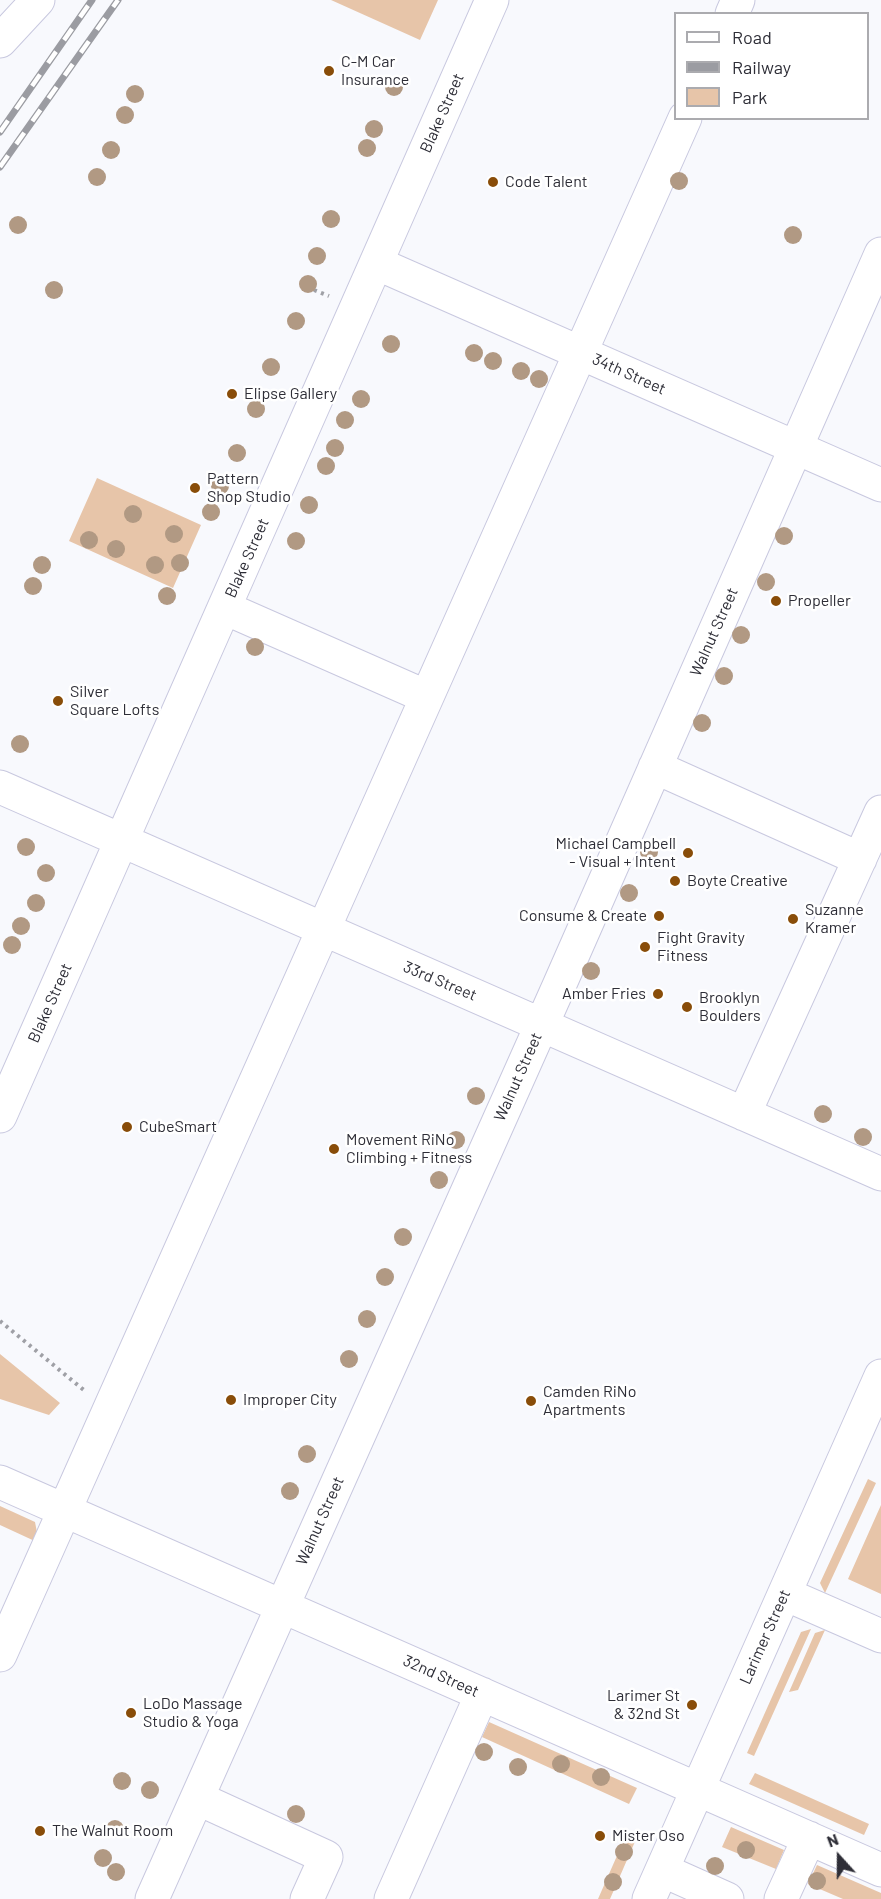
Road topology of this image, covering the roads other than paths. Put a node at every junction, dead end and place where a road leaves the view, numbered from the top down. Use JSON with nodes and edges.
{"nodes":[{"id":1,"x":38,"y":0,"type":"edge"},
{"id":2,"x":492,"y":0,"type":"edge"},
{"id":3,"x":0,"y":41,"type":"edge"},
{"id":4,"x":684,"y":120,"type":"edge"},
{"id":5,"x":881,"y":254,"type":"edge"},
{"id":6,"x":376,"y":263,"type":"junction"},
{"id":7,"x":580,"y":353,"type":"junction"},
{"id":8,"x":796,"y":447,"type":"junction"},
{"id":9,"x":881,"y":485,"type":"edge"},
{"id":10,"x":225,"y":608,"type":"junction"},
{"id":11,"x":427,"y":697,"type":"junction"},
{"id":12,"x":655,"y":767,"type":"junction"},
{"id":13,"x":0,"y":788,"type":"edge"},
{"id":14,"x":881,"y":812,"type":"edge"},
{"id":15,"x":121,"y":842,"type":"junction"},
{"id":16,"x":860,"y":859,"type":"junction"},
{"id":17,"x":323,"y":930,"type":"junction"},
{"id":18,"x":541,"y":1025,"type":"junction"},
{"id":19,"x":8,"y":1076,"type":"edge"},
{"id":20,"x":744,"y":1114,"type":"junction"},
{"id":21,"x":0,"y":1116,"type":"edge"},
{"id":22,"x":881,"y":1174,"type":"edge"},
{"id":23,"x":881,"y":1376,"type":"edge"},
{"id":24,"x":0,"y":1482,"type":"edge"},
{"id":25,"x":65,"y":1510,"type":"junction"},
{"id":26,"x":784,"y":1593,"type":"junction"},
{"id":27,"x":283,"y":1606,"type":"junction"},
{"id":28,"x":881,"y":1636,"type":"edge"},
{"id":29,"x":0,"y":1655,"type":"edge"},
{"id":30,"x":482,"y":1694,"type":"junction"},
{"id":31,"x":698,"y":1789,"type":"junction"},
{"id":32,"x":197,"y":1798,"type":"junction"},
{"id":33,"x":809,"y":1838,"type":"junction"},
{"id":34,"x":881,"y":1870,"type":"edge"},
{"id":35,"x":656,"y":1885,"type":"edge"},
{"id":36,"x":152,"y":1899,"type":"edge"},
{"id":37,"x":307,"y":1899,"type":"edge"},
{"id":38,"x":392,"y":1899,"type":"edge"},
{"id":39,"x":727,"y":1899,"type":"edge"},
{"id":40,"x":781,"y":1899,"type":"edge"}],
"edges":[{"from":1,"to":3,"type":"street"},
{"from":2,"to":6,"type":"street","name":"Blake Street"},
{"from":4,"to":7,"type":"street"},
{"from":5,"to":8,"type":"street","name":"Walnut Street"},
{"from":6,"to":7,"type":"street","name":"34th Street"},
{"from":6,"to":10,"type":"street","name":"Blake Street"},
{"from":7,"to":8,"type":"street","name":"34th Street"},
{"from":7,"to":11,"type":"street"},
{"from":8,"to":9,"type":"street","name":"34th Street"},
{"from":8,"to":12,"type":"street","name":"Walnut Street"},
{"from":10,"to":11,"type":"street"},
{"from":10,"to":15,"type":"street","name":"Blake Street"},
{"from":11,"to":17,"type":"street"},
{"from":12,"to":16,"type":"street"},
{"from":12,"to":18,"type":"street","name":"Walnut Street"},
{"from":13,"to":15,"type":"street","name":"33rd Street"},
{"from":14,"to":16,"type":"street"},
{"from":15,"to":17,"type":"street","name":"33rd Street"},
{"from":15,"to":19,"type":"street","name":"Blake Street"},
{"from":16,"to":20,"type":"street"},
{"from":17,"to":18,"type":"street","name":"33rd Street"},
{"from":17,"to":25,"type":"street"},
{"from":18,"to":20,"type":"street","name":"33rd Street"},
{"from":18,"to":27,"type":"street","name":"Walnut Street"},
{"from":19,"to":21,"type":"street","name":"Blake Street"},
{"from":20,"to":22,"type":"street","name":"33rd Street"},
{"from":23,"to":26,"type":"street","name":"Larimer Street"},
{"from":24,"to":25,"type":"street","name":"32nd Street"},
{"from":25,"to":27,"type":"street","name":"32nd Street"},
{"from":25,"to":29,"type":"street"},
{"from":26,"to":28,"type":"street"},
{"from":26,"to":31,"type":"street","name":"Larimer Street"},
{"from":27,"to":30,"type":"street","name":"32nd Street"},
{"from":27,"to":32,"type":"street","name":"Walnut Street"},
{"from":30,"to":31,"type":"street","name":"32nd Street"},
{"from":30,"to":38,"type":"street"},
{"from":31,"to":33,"type":"street","name":"32nd Street"},
{"from":31,"to":35,"type":"street","name":"Larimer Street"},
{"from":32,"to":36,"type":"street","name":"Walnut Street"},
{"from":32,"to":37,"type":"street"},
{"from":33,"to":34,"type":"street","name":"32nd Street"},
{"from":33,"to":40,"type":"street"},
{"from":35,"to":39,"type":"street"}]}
